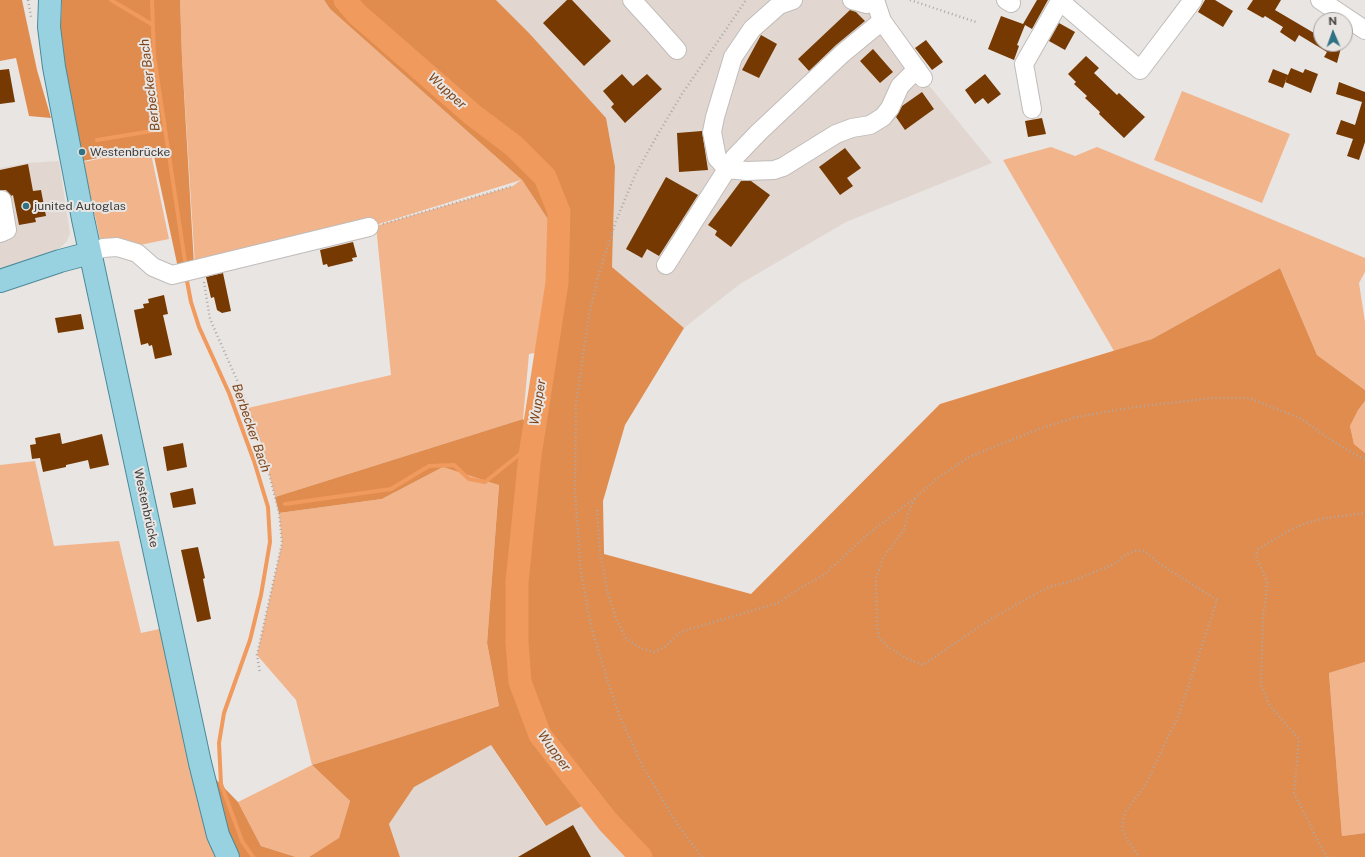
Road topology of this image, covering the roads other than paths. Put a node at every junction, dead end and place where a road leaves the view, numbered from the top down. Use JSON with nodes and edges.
{"nodes":[{"id":1,"x":50,"y":0,"type":"edge"},
{"id":2,"x":632,"y":0,"type":"edge"},
{"id":3,"x":794,"y":0,"type":"edge"},
{"id":4,"x":852,"y":0,"type":"edge"},
{"id":5,"x":872,"y":0,"type":"edge"},
{"id":6,"x":875,"y":0,"type":"edge"},
{"id":7,"x":1193,"y":0,"type":"edge"},
{"id":8,"x":1320,"y":0,"type":"edge"},
{"id":9,"x":1060,"y":1,"type":"edge"},
{"id":10,"x":882,"y":21,"type":"junction"},
{"id":11,"x":1365,"y":30,"type":"edge"},
{"id":12,"x":677,"y":50,"type":"dead end"},
{"id":13,"x":1032,"y":109,"type":"dead end"},
{"id":14,"x":727,"y":169,"type":"junction"},
{"id":15,"x":2,"y":200,"type":"dead end"},
{"id":16,"x":369,"y":227,"type":"road end"},
{"id":17,"x":0,"y":233,"type":"edge"},
{"id":18,"x":90,"y":253,"type":"junction"},
{"id":19,"x":666,"y":265,"type":"dead end"},
{"id":20,"x":0,"y":281,"type":"edge"},
{"id":21,"x":228,"y":857,"type":"edge"}],
"edges":[{"from":1,"to":18,"type":"main road","name":"Westenbrücke"},
{"from":2,"to":12,"type":"street"},
{"from":3,"to":14,"type":"street"},
{"from":4,"to":5,"type":"street"},
{"from":6,"to":10,"type":"street"},
{"from":7,"to":9,"type":"street"},
{"from":8,"to":11,"type":"street"},
{"from":9,"to":13,"type":"street"},
{"from":10,"to":14,"type":"street"},
{"from":10,"to":14,"type":"street"},
{"from":14,"to":19,"type":"street"},
{"from":15,"to":17,"type":"street"},
{"from":16,"to":18,"type":"street"},
{"from":18,"to":20,"type":"main road"},
{"from":18,"to":21,"type":"main road","name":"Westenbrücke"}]}
